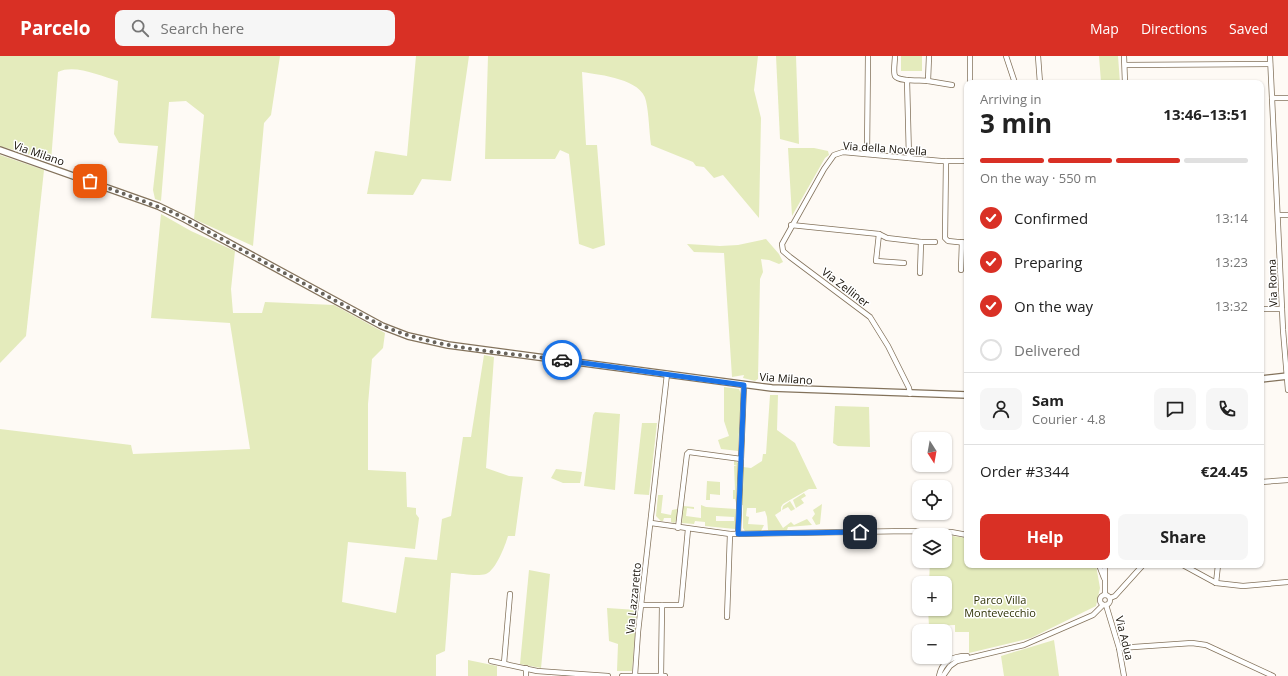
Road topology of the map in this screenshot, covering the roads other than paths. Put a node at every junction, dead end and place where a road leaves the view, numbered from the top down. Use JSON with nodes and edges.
{"nodes":[{"id":1,"x":868,"y":56,"type":"edge"},
{"id":2,"x":895,"y":56,"type":"edge"},
{"id":3,"x":929,"y":56,"type":"edge"},
{"id":4,"x":970,"y":56,"type":"edge"},
{"id":5,"x":1006,"y":56,"type":"edge"},
{"id":6,"x":1038,"y":56,"type":"edge"},
{"id":7,"x":1124,"y":56,"type":"edge"},
{"id":8,"x":1270,"y":56,"type":"edge"},
{"id":9,"x":1270,"y":64,"type":"junction"},
{"id":10,"x":1125,"y":65,"type":"junction"},
{"id":11,"x":907,"y":80,"type":"junction"},
{"id":12,"x":970,"y":80,"type":"edge"},
{"id":13,"x":1014,"y":80,"type":"edge"},
{"id":14,"x":1040,"y":80,"type":"edge"},
{"id":15,"x":1125,"y":80,"type":"edge"},
{"id":16,"x":928,"y":81,"type":"junction"},
{"id":17,"x":952,"y":85,"type":"dead end"},
{"id":18,"x":1272,"y":98,"type":"junction"},
{"id":19,"x":1288,"y":98,"type":"edge"},
{"id":20,"x":0,"y":150,"type":"edge"},
{"id":21,"x":867,"y":154,"type":"junction"},
{"id":22,"x":909,"y":158,"type":"junction"},
{"id":23,"x":946,"y":161,"type":"junction"},
{"id":24,"x":964,"y":161,"type":"edge"},
{"id":25,"x":1279,"y":215,"type":"junction"},
{"id":26,"x":1288,"y":215,"type":"edge"},
{"id":27,"x":791,"y":225,"type":"junction"},
{"id":28,"x":879,"y":234,"type":"junction"},
{"id":29,"x":921,"y":242,"type":"junction"},
{"id":30,"x":935,"y":242,"type":"dead end"},
{"id":31,"x":964,"y":243,"type":"edge"},
{"id":32,"x":782,"y":246,"type":"joint"},
{"id":33,"x":964,"y":252,"type":"edge"},
{"id":34,"x":904,"y":263,"type":"dead end"},
{"id":35,"x":962,"y":270,"type":"dead end"},
{"id":36,"x":920,"y":274,"type":"dead end"},
{"id":37,"x":1264,"y":309,"type":"edge"},
{"id":38,"x":1282,"y":309,"type":"junction"},
{"id":39,"x":667,"y":374,"type":"junction"},
{"id":40,"x":1287,"y":376,"type":"edge"},
{"id":41,"x":1264,"y":379,"type":"edge"},
{"id":42,"x":744,"y":385,"type":"junction"},
{"id":43,"x":1288,"y":390,"type":"edge"},
{"id":44,"x":910,"y":394,"type":"junction"},
{"id":45,"x":964,"y":395,"type":"edge"},
{"id":46,"x":741,"y":459,"type":"junction"},
{"id":47,"x":1288,"y":480,"type":"edge"},
{"id":48,"x":1264,"y":482,"type":"edge"},
{"id":49,"x":651,"y":522,"type":"junction"},
{"id":50,"x":678,"y":528,"type":"junction"},
{"id":51,"x":688,"y":529,"type":"junction"},
{"id":52,"x":730,"y":534,"type":"junction"},
{"id":53,"x":738,"y":534,"type":"junction"},
{"id":54,"x":964,"y":534,"type":"edge"},
{"id":55,"x":1100,"y":568,"type":"edge"},
{"id":56,"x":1105,"y":568,"type":"edge"},
{"id":57,"x":1140,"y":568,"type":"edge"},
{"id":58,"x":1188,"y":568,"type":"edge"},
{"id":59,"x":1218,"y":568,"type":"edge"},
{"id":60,"x":1104,"y":578,"type":"junction"},
{"id":61,"x":1288,"y":582,"type":"edge"},
{"id":62,"x":1216,"y":583,"type":"junction"},
{"id":63,"x":510,"y":594,"type":"dead end"},
{"id":64,"x":1105,"y":595,"type":"junction"},
{"id":65,"x":1110,"y":598,"type":"junction"},
{"id":66,"x":641,"y":605,"type":"junction"},
{"id":67,"x":662,"y":605,"type":"junction"},
{"id":68,"x":1105,"y":605,"type":"junction"},
{"id":69,"x":727,"y":617,"type":"dead end"},
{"id":70,"x":1119,"y":648,"type":"junction"},
{"id":71,"x":973,"y":656,"type":"junction"},
{"id":72,"x":491,"y":661,"type":"dead end"},
{"id":73,"x":504,"y":663,"type":"junction"},
{"id":74,"x":526,"y":668,"type":"junction"},
{"id":75,"x":635,"y":675,"type":"edge"},
{"id":76,"x":526,"y":676,"type":"edge"},
{"id":77,"x":608,"y":676,"type":"edge"},
{"id":78,"x":622,"y":676,"type":"edge"},
{"id":79,"x":661,"y":676,"type":"edge"},
{"id":80,"x":665,"y":676,"type":"edge"},
{"id":81,"x":939,"y":676,"type":"edge"},
{"id":82,"x":943,"y":676,"type":"edge"},
{"id":83,"x":1124,"y":676,"type":"edge"},
{"id":84,"x":1273,"y":676,"type":"edge"}],
"edges":[{"from":1,"to":21,"type":"street"},
{"from":2,"to":11,"type":"street"},
{"from":3,"to":16,"type":"street"},
{"from":4,"to":12,"type":"street"},
{"from":5,"to":13,"type":"street"},
{"from":6,"to":14,"type":"street"},
{"from":7,"to":10,"type":"street"},
{"from":8,"to":9,"type":"street","name":"Via Roma"},
{"from":9,"to":10,"type":"street"},
{"from":9,"to":18,"type":"street","name":"Via Roma"},
{"from":10,"to":15,"type":"street"},
{"from":11,"to":16,"type":"street"},
{"from":11,"to":22,"type":"street"},
{"from":16,"to":17,"type":"street"},
{"from":18,"to":19,"type":"street"},
{"from":18,"to":25,"type":"street","name":"Via Roma"},
{"from":20,"to":39,"type":"street","name":"Via Milano"},
{"from":21,"to":22,"type":"street","name":"Via della Novella"},
{"from":21,"to":27,"type":"street","name":"Via della Novella"},
{"from":22,"to":23,"type":"street","name":"Via della Novella"},
{"from":23,"to":24,"type":"street","name":"Via della Novella"},
{"from":23,"to":31,"type":"street"},
{"from":25,"to":26,"type":"street"},
{"from":25,"to":38,"type":"street","name":"Via Roma"},
{"from":27,"to":28,"type":"street"},
{"from":27,"to":32,"type":"street","name":"Via della Novella"},
{"from":28,"to":29,"type":"street"},
{"from":28,"to":34,"type":"street"},
{"from":29,"to":30,"type":"street"},
{"from":29,"to":36,"type":"street"},
{"from":32,"to":44,"type":"street","name":"Via Zelliner"},
{"from":33,"to":35,"type":"street"},
{"from":37,"to":38,"type":"street"},
{"from":38,"to":40,"type":"street","name":"Via Roma"},
{"from":39,"to":42,"type":"street","name":"Via Milano"},
{"from":39,"to":49,"type":"street","name":"Via Lazzaretto"},
{"from":40,"to":41,"type":"street"},
{"from":40,"to":43,"type":"street","name":"Via Roma"},
{"from":42,"to":44,"type":"street","name":"Via Milano"},
{"from":42,"to":46,"type":"street"},
{"from":44,"to":45,"type":"street","name":"Via Milano"},
{"from":46,"to":50,"type":"street"},
{"from":46,"to":53,"type":"street"},
{"from":47,"to":48,"type":"street"},
{"from":49,"to":50,"type":"street"},
{"from":49,"to":66,"type":"street","name":"Via Lazzaretto"},
{"from":50,"to":51,"type":"street"},
{"from":51,"to":52,"type":"street"},
{"from":51,"to":67,"type":"street"},
{"from":52,"to":53,"type":"street"},
{"from":52,"to":69,"type":"street"},
{"from":53,"to":54,"type":"street"},
{"from":55,"to":60,"type":"street"},
{"from":56,"to":60,"type":"street"},
{"from":57,"to":65,"type":"street"},
{"from":58,"to":62,"type":"street"},
{"from":59,"to":62,"type":"street"},
{"from":60,"to":64,"type":"street"},
{"from":61,"to":62,"type":"street"},
{"from":63,"to":73,"type":"street"},
{"from":64,"to":65,"type":"street"},
{"from":64,"to":68,"type":"street"},
{"from":65,"to":68,"type":"street"},
{"from":66,"to":67,"type":"street"},
{"from":66,"to":75,"type":"street","name":"Via Lazzaretto"},
{"from":67,"to":79,"type":"street"},
{"from":68,"to":70,"type":"street","name":"Via Adua"},
{"from":68,"to":71,"type":"street"},
{"from":70,"to":83,"type":"street","name":"Via Adua"},
{"from":70,"to":84,"type":"street"},
{"from":71,"to":81,"type":"street"},
{"from":71,"to":82,"type":"street"},
{"from":72,"to":73,"type":"street"},
{"from":73,"to":74,"type":"street"},
{"from":74,"to":76,"type":"street"},
{"from":74,"to":77,"type":"street"},
{"from":75,"to":78,"type":"street"},
{"from":75,"to":79,"type":"street"},
{"from":79,"to":80,"type":"street"}]}
